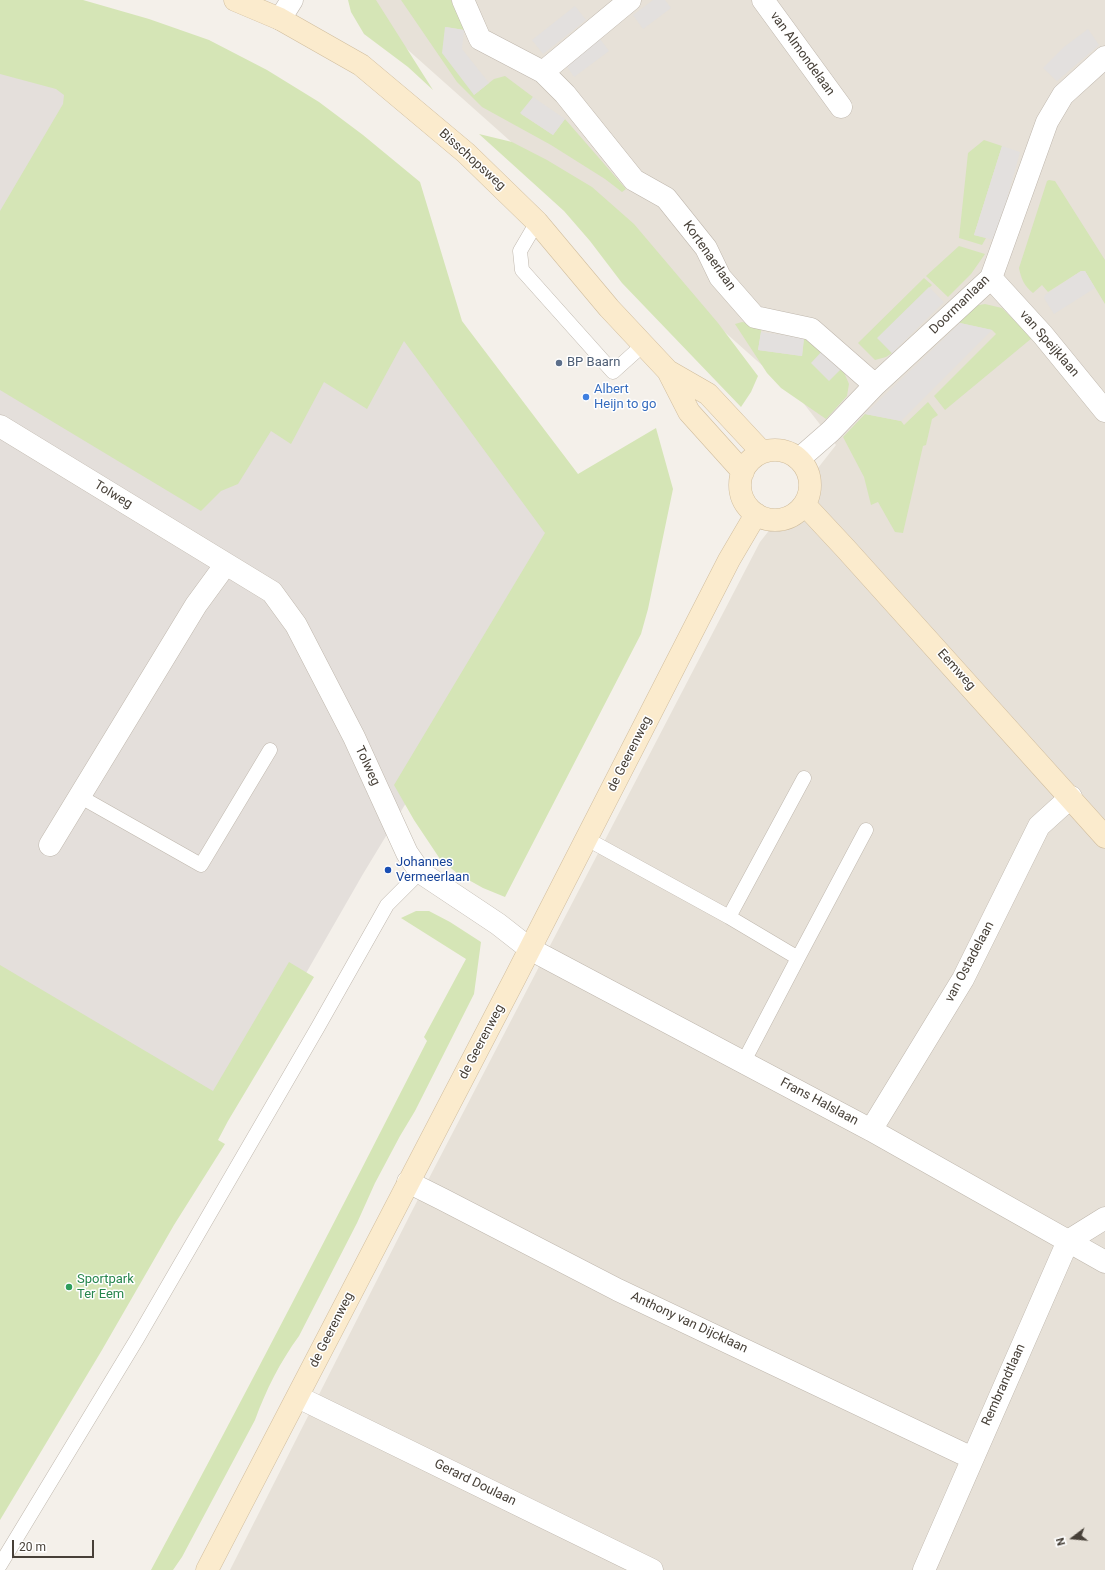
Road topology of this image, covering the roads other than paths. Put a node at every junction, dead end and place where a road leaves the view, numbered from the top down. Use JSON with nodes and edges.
{"nodes":[{"id":1,"x":235,"y":0,"type":"edge"},
{"id":2,"x":292,"y":0,"type":"edge"},
{"id":3,"x":463,"y":0,"type":"edge"},
{"id":4,"x":630,"y":0,"type":"edge"},
{"id":5,"x":763,"y":0,"type":"edge"},
{"id":6,"x":280,"y":19,"type":"junction"},
{"id":7,"x":1105,"y":57,"type":"edge"},
{"id":8,"x":543,"y":72,"type":"junction"},
{"id":9,"x":841,"y":107,"type":"dead end"},
{"id":10,"x":537,"y":222,"type":"junction"},
{"id":11,"x":991,"y":278,"type":"junction"},
{"id":12,"x":643,"y":345,"type":"junction"},
{"id":13,"x":668,"y":371,"type":"junction"},
{"id":14,"x":875,"y":385,"type":"junction"},
{"id":15,"x":1105,"y":411,"type":"edge"},
{"id":16,"x":0,"y":426,"type":"edge"},
{"id":17,"x":762,"y":452,"type":"junction"},
{"id":18,"x":799,"y":459,"type":"junction"},
{"id":19,"x":743,"y":472,"type":"junction"},
{"id":20,"x":804,"y":505,"type":"junction"},
{"id":21,"x":756,"y":514,"type":"junction"},
{"id":22,"x":226,"y":564,"type":"junction"},
{"id":23,"x":270,"y":750,"type":"dead end"},
{"id":24,"x":804,"y":778,"type":"dead end"},
{"id":25,"x":79,"y":796,"type":"junction"},
{"id":26,"x":1071,"y":797,"type":"junction"},
{"id":27,"x":866,"y":830,"type":"dead end"},
{"id":28,"x":1105,"y":837,"type":"edge"},
{"id":29,"x":587,"y":839,"type":"junction"},
{"id":30,"x":50,"y":845,"type":"dead end"},
{"id":31,"x":420,"y":872,"type":"junction"},
{"id":32,"x":729,"y":917,"type":"junction"},
{"id":33,"x":530,"y":950,"type":"junction"},
{"id":34,"x":798,"y":958,"type":"junction"},
{"id":35,"x":743,"y":1063,"type":"junction"},
{"id":36,"x":872,"y":1130,"type":"junction"},
{"id":37,"x":408,"y":1182,"type":"junction"},
{"id":38,"x":1105,"y":1218,"type":"edge"},
{"id":39,"x":1068,"y":1241,"type":"junction"},
{"id":40,"x":1105,"y":1262,"type":"edge"},
{"id":41,"x":298,"y":1397,"type":"junction"},
{"id":42,"x":972,"y":1458,"type":"junction"},
{"id":43,"x":0,"y":1565,"type":"edge"},
{"id":44,"x":207,"y":1570,"type":"edge"},
{"id":45,"x":652,"y":1570,"type":"edge"},
{"id":46,"x":924,"y":1570,"type":"edge"}],
"edges":[{"from":1,"to":6,"type":"main road","name":"Bisschopsweg"},
{"from":2,"to":6,"type":"street"},
{"from":3,"to":8,"type":"street","name":"Kortenaerlaan"},
{"from":4,"to":8,"type":"street"},
{"from":5,"to":9,"type":"street","name":"van Almondelaan"},
{"from":6,"to":10,"type":"main road","name":"Bisschopsweg"},
{"from":7,"to":11,"type":"street","name":"Doormanlaan"},
{"from":8,"to":14,"type":"street","name":"Kortenaerlaan"},
{"from":10,"to":12,"type":"main road","name":"Bisschopsweg"},
{"from":10,"to":12,"type":"lane"},
{"from":11,"to":14,"type":"street","name":"Doormanlaan"},
{"from":11,"to":15,"type":"street","name":"van Speijklaan"},
{"from":12,"to":13,"type":"main road","name":"Bisschopsweg"},
{"from":13,"to":17,"type":"main road","name":"Bisschopsweg"},
{"from":13,"to":19,"type":"main road","name":"Bisschopsweg"},
{"from":14,"to":18,"type":"street","name":"Doormanlaan"},
{"from":16,"to":22,"type":"street","name":"Tolweg"},
{"from":17,"to":18,"type":"main road"},
{"from":17,"to":19,"type":"main road"},
{"from":18,"to":20,"type":"main road"},
{"from":19,"to":21,"type":"main road"},
{"from":20,"to":21,"type":"main road"},
{"from":20,"to":26,"type":"main road","name":"Eemweg"},
{"from":21,"to":29,"type":"main road","name":"de Geerenweg"},
{"from":22,"to":25,"type":"street"},
{"from":22,"to":31,"type":"street","name":"Tolweg"},
{"from":23,"to":25,"type":"lane"},
{"from":24,"to":32,"type":"lane"},
{"from":25,"to":30,"type":"street"},
{"from":26,"to":28,"type":"main road","name":"Eemweg"},
{"from":26,"to":36,"type":"street","name":"van Ostadelaan"},
{"from":27,"to":34,"type":"lane"},
{"from":29,"to":32,"type":"lane"},
{"from":29,"to":33,"type":"main road","name":"de Geerenweg"},
{"from":31,"to":33,"type":"street","name":"Tolweg"},
{"from":31,"to":43,"type":"lane"},
{"from":32,"to":34,"type":"lane"},
{"from":33,"to":35,"type":"street","name":"Frans Halslaan"},
{"from":33,"to":37,"type":"main road","name":"de Geerenweg"},
{"from":34,"to":35,"type":"lane"},
{"from":35,"to":36,"type":"street","name":"Frans Halslaan"},
{"from":36,"to":39,"type":"street","name":"Frans Halslaan"},
{"from":37,"to":41,"type":"main road","name":"de Geerenweg"},
{"from":37,"to":42,"type":"street","name":"Anthony van Dijcklaan"},
{"from":38,"to":39,"type":"street"},
{"from":39,"to":40,"type":"street","name":"Frans Halslaan"},
{"from":39,"to":42,"type":"street","name":"Rembrandtlaan"},
{"from":41,"to":44,"type":"main road","name":"de Geerenweg"},
{"from":41,"to":45,"type":"street","name":"Gerard Doulaan"},
{"from":42,"to":46,"type":"street","name":"Rembrandtlaan"}]}
